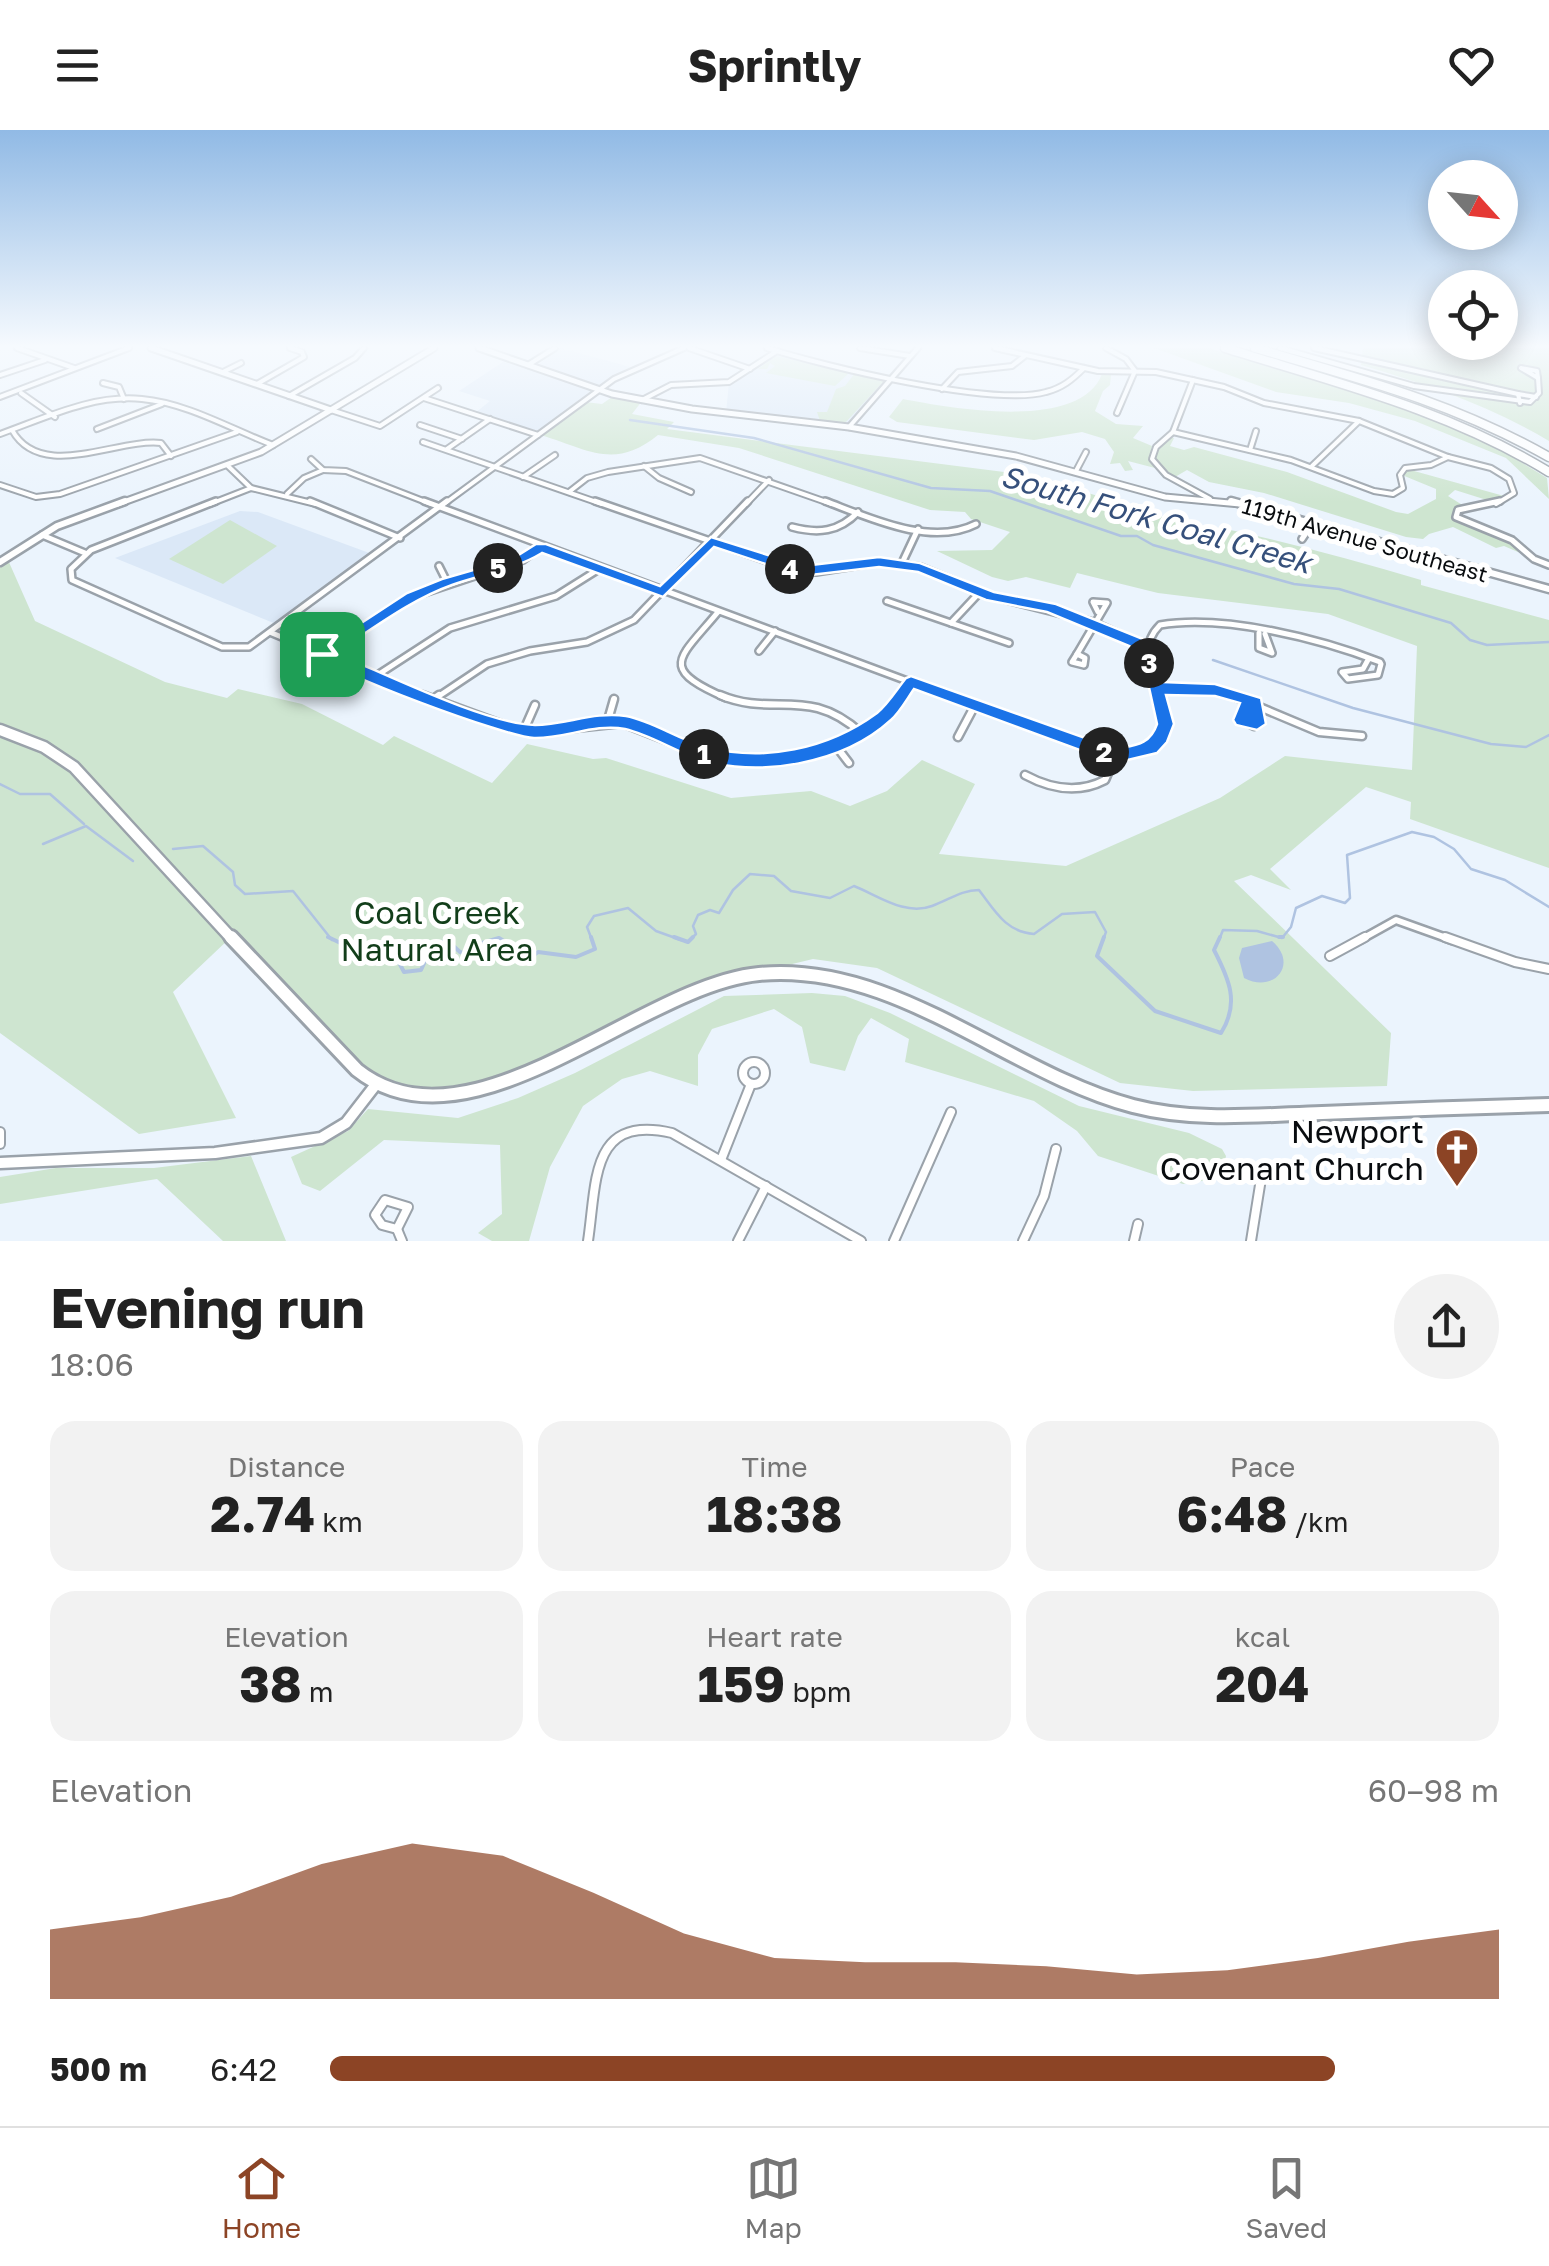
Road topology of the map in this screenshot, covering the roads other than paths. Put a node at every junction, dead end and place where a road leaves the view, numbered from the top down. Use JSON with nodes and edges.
{"nodes":[{"id":1,"x":31,"y":400,"type":"edge"},
{"id":2,"x":121,"y":400,"type":"edge"},
{"id":3,"x":130,"y":400,"type":"edge"},
{"id":4,"x":301,"y":400,"type":"edge"},
{"id":5,"x":348,"y":400,"type":"edge"},
{"id":6,"x":421,"y":400,"type":"edge"},
{"id":7,"x":430,"y":400,"type":"edge"},
{"id":8,"x":585,"y":400,"type":"edge"},
{"id":9,"x":642,"y":400,"type":"edge"},
{"id":10,"x":872,"y":400,"type":"edge"},
{"id":11,"x":1123,"y":400,"type":"edge"},
{"id":12,"x":1185,"y":400,"type":"edge"},
{"id":13,"x":1254,"y":400,"type":"edge"},
{"id":14,"x":1396,"y":400,"type":"edge"},
{"id":15,"x":1431,"y":400,"type":"edge"},
{"id":16,"x":1504,"y":400,"type":"edge"},
{"id":17,"x":1519,"y":400,"type":"edge"},
{"id":18,"x":1533,"y":400,"type":"edge"},
{"id":19,"x":1520,"y":403,"type":"junction"},
{"id":20,"x":162,"y":404,"type":"junction"},
{"id":21,"x":331,"y":410,"type":"junction"},
{"id":22,"x":1118,"y":413,"type":"dead end"},
{"id":23,"x":54,"y":417,"type":"junction"},
{"id":24,"x":490,"y":419,"type":"junction"},
{"id":25,"x":1359,"y":421,"type":"junction"},
{"id":26,"x":420,"y":425,"type":"dead end"},
{"id":27,"x":849,"y":427,"type":"junction"},
{"id":28,"x":97,"y":429,"type":"dead end"},
{"id":29,"x":12,"y":430,"type":"junction"},
{"id":30,"x":1256,"y":431,"type":"dead end"},
{"id":31,"x":237,"y":432,"type":"junction"},
{"id":32,"x":1173,"y":432,"type":"junction"},
{"id":33,"x":0,"y":434,"type":"edge"},
{"id":34,"x":538,"y":436,"type":"junction"},
{"id":35,"x":462,"y":439,"type":"junction"},
{"id":36,"x":422,"y":442,"type":"dead end"},
{"id":37,"x":273,"y":445,"type":"junction"},
{"id":38,"x":446,"y":450,"type":"junction"},
{"id":39,"x":1250,"y":450,"type":"junction"},
{"id":40,"x":1086,"y":452,"type":"dead end"},
{"id":41,"x":556,"y":454,"type":"dead end"},
{"id":42,"x":172,"y":456,"type":"junction"},
{"id":43,"x":1448,"y":457,"type":"junction"},
{"id":44,"x":1549,"y":457,"type":"edge"},
{"id":45,"x":311,"y":459,"type":"dead end"},
{"id":46,"x":228,"y":466,"type":"junction"},
{"id":47,"x":644,"y":466,"type":"junction"},
{"id":48,"x":495,"y":467,"type":"junction"},
{"id":49,"x":1312,"y":467,"type":"junction"},
{"id":50,"x":324,"y":470,"type":"junction"},
{"id":51,"x":1076,"y":471,"type":"junction"},
{"id":52,"x":1549,"y":472,"type":"edge"},
{"id":53,"x":524,"y":477,"type":"junction"},
{"id":54,"x":769,"y":480,"type":"junction"},
{"id":55,"x":0,"y":484,"type":"edge"},
{"id":56,"x":251,"y":488,"type":"junction"},
{"id":57,"x":569,"y":492,"type":"junction"},
{"id":58,"x":690,"y":492,"type":"dead end"},
{"id":59,"x":286,"y":494,"type":"junction"},
{"id":60,"x":1210,"y":499,"type":"junction"},
{"id":61,"x":440,"y":508,"type":"junction"},
{"id":62,"x":858,"y":512,"type":"junction"},
{"id":63,"x":976,"y":524,"type":"dead end"},
{"id":64,"x":1312,"y":524,"type":"junction"},
{"id":65,"x":792,"y":527,"type":"dead end"},
{"id":66,"x":918,"y":530,"type":"junction"},
{"id":67,"x":40,"y":534,"type":"junction"},
{"id":68,"x":400,"y":538,"type":"junction"},
{"id":69,"x":1302,"y":539,"type":"dead end"},
{"id":70,"x":711,"y":541,"type":"junction"},
{"id":71,"x":541,"y":547,"type":"junction"},
{"id":72,"x":4,"y":553,"type":"edge"},
{"id":73,"x":86,"y":553,"type":"junction"},
{"id":74,"x":0,"y":562,"type":"edge"},
{"id":75,"x":902,"y":564,"type":"junction"},
{"id":76,"x":1549,"y":565,"type":"edge"},
{"id":77,"x":439,"y":566,"type":"dead end"},
{"id":78,"x":599,"y":569,"type":"junction"},
{"id":79,"x":447,"y":582,"type":"junction"},
{"id":80,"x":1549,"y":589,"type":"edge"},
{"id":81,"x":663,"y":592,"type":"junction"},
{"id":82,"x":980,"y":592,"type":"junction"},
{"id":83,"x":886,"y":601,"type":"dead end"},
{"id":84,"x":718,"y":612,"type":"junction"},
{"id":85,"x":1098,"y":612,"type":"dead end"},
{"id":86,"x":951,"y":622,"type":"junction"},
{"id":87,"x":1093,"y":622,"type":"junction"},
{"id":88,"x":775,"y":631,"type":"junction"},
{"id":89,"x":272,"y":633,"type":"junction"},
{"id":90,"x":1010,"y":643,"type":"dead end"},
{"id":91,"x":1148,"y":647,"type":"junction"},
{"id":92,"x":759,"y":651,"type":"dead end"},
{"id":93,"x":322,"y":654,"type":"junction"},
{"id":94,"x":1077,"y":654,"type":"dead end"},
{"id":95,"x":1369,"y":658,"type":"junction"},
{"id":96,"x":376,"y":676,"type":"junction"},
{"id":97,"x":911,"y":682,"type":"junction"},
{"id":98,"x":1156,"y":688,"type":"junction"},
{"id":99,"x":614,"y":699,"type":"dead end"},
{"id":100,"x":432,"y":700,"type":"junction"},
{"id":101,"x":975,"y":705,"type":"junction"},
{"id":102,"x":535,"y":706,"type":"dead end"},
{"id":103,"x":607,"y":721,"type":"junction"},
{"id":104,"x":0,"y":730,"type":"edge"},
{"id":105,"x":524,"y":730,"type":"junction"},
{"id":106,"x":862,"y":733,"type":"junction"},
{"id":107,"x":1362,"y":736,"type":"dead end"},
{"id":108,"x":958,"y":737,"type":"dead end"},
{"id":109,"x":836,"y":746,"type":"junction"},
{"id":110,"x":1115,"y":756,"type":"junction"},
{"id":111,"x":848,"y":763,"type":"dead end"},
{"id":112,"x":1026,"y":775,"type":"dead end"},
{"id":113,"x":1330,"y":956,"type":"dead end"},
{"id":114,"x":1549,"y":969,"type":"edge"},
{"id":115,"x":377,"y":1084,"type":"junction"},
{"id":116,"x":751,"y":1084,"type":"dead end"},
{"id":117,"x":1549,"y":1105,"type":"edge"},
{"id":118,"x":950,"y":1112,"type":"dead end"},
{"id":119,"x":0,"y":1132,"type":"edge"},
{"id":120,"x":0,"y":1144,"type":"edge"},
{"id":121,"x":1056,"y":1149,"type":"dead end"},
{"id":122,"x":721,"y":1160,"type":"junction"},
{"id":123,"x":0,"y":1163,"type":"edge"},
{"id":124,"x":766,"y":1186,"type":"junction"},
{"id":125,"x":1260,"y":1186,"type":"dead end"},
{"id":126,"x":1138,"y":1224,"type":"dead end"},
{"id":127,"x":397,"y":1229,"type":"dead end"},
{"id":128,"x":592,"y":1240,"type":"edge"},
{"id":129,"x":402,"y":1241,"type":"edge"},
{"id":130,"x":738,"y":1241,"type":"edge"},
{"id":131,"x":861,"y":1241,"type":"edge"},
{"id":132,"x":894,"y":1241,"type":"edge"},
{"id":133,"x":1023,"y":1241,"type":"edge"},
{"id":134,"x":1134,"y":1241,"type":"edge"},
{"id":135,"x":1251,"y":1241,"type":"edge"}],
"edges":[{"from":1,"to":23,"type":"street"},
{"from":2,"to":23,"type":"street"},
{"from":3,"to":20,"type":"street"},
{"from":4,"to":21,"type":"street"},
{"from":5,"to":21,"type":"street"},
{"from":6,"to":21,"type":"street"},
{"from":7,"to":24,"type":"street"},
{"from":8,"to":34,"type":"street"},
{"from":9,"to":27,"type":"street","name":"119th Avenue Southeast"},
{"from":10,"to":27,"type":"street"},
{"from":11,"to":22,"type":"street"},
{"from":12,"to":32,"type":"street"},
{"from":13,"to":25,"type":"street"},
{"from":14,"to":52,"type":"highway"},
{"from":15,"to":44,"type":"highway"},
{"from":16,"to":19,"type":"street"},
{"from":17,"to":19,"type":"street"},
{"from":18,"to":19,"type":"street"},
{"from":20,"to":28,"type":"street"},
{"from":20,"to":31,"type":"street"},
{"from":21,"to":37,"type":"street"},
{"from":23,"to":29,"type":"street"},
{"from":24,"to":34,"type":"street"},
{"from":24,"to":35,"type":"street"},
{"from":25,"to":43,"type":"street"},
{"from":25,"to":49,"type":"street"},
{"from":26,"to":35,"type":"street"},
{"from":27,"to":51,"type":"street","name":"119th Avenue Southeast"},
{"from":29,"to":33,"type":"street"},
{"from":29,"to":42,"type":"street"},
{"from":30,"to":39,"type":"street"},
{"from":31,"to":37,"type":"street"},
{"from":31,"to":42,"type":"street"},
{"from":32,"to":39,"type":"street"},
{"from":32,"to":60,"type":"street"},
{"from":34,"to":48,"type":"street"},
{"from":35,"to":38,"type":"street"},
{"from":36,"to":38,"type":"street"},
{"from":37,"to":46,"type":"street"},
{"from":38,"to":48,"type":"street"},
{"from":39,"to":49,"type":"street"},
{"from":40,"to":51,"type":"street"},
{"from":41,"to":53,"type":"street"},
{"from":42,"to":55,"type":"street"},
{"from":43,"to":49,"type":"street"},
{"from":43,"to":76,"type":"street"},
{"from":45,"to":50,"type":"street"},
{"from":46,"to":56,"type":"street"},
{"from":46,"to":67,"type":"street"},
{"from":47,"to":54,"type":"street"},
{"from":47,"to":57,"type":"street"},
{"from":47,"to":58,"type":"street"},
{"from":48,"to":53,"type":"street"},
{"from":48,"to":61,"type":"street"},
{"from":50,"to":59,"type":"street"},
{"from":50,"to":61,"type":"street"},
{"from":51,"to":60,"type":"street","name":"119th Avenue Southeast"},
{"from":53,"to":57,"type":"street"},
{"from":54,"to":62,"type":"street"},
{"from":54,"to":70,"type":"street"},
{"from":56,"to":59,"type":"street"},
{"from":56,"to":73,"type":"street"},
{"from":57,"to":70,"type":"street"},
{"from":59,"to":68,"type":"street"},
{"from":60,"to":64,"type":"street","name":"119th Avenue Southeast"},
{"from":61,"to":68,"type":"street"},
{"from":61,"to":71,"type":"street"},
{"from":62,"to":65,"type":"street"},
{"from":62,"to":66,"type":"street"},
{"from":63,"to":66,"type":"street"},
{"from":64,"to":69,"type":"street"},
{"from":64,"to":80,"type":"street","name":"119th Avenue Southeast"},
{"from":66,"to":75,"type":"street"},
{"from":67,"to":72,"type":"street"},
{"from":67,"to":73,"type":"street"},
{"from":68,"to":89,"type":"street"},
{"from":70,"to":75,"type":"street"},
{"from":70,"to":81,"type":"street"},
{"from":71,"to":78,"type":"street"},
{"from":71,"to":79,"type":"street"},
{"from":72,"to":74,"type":"street"},
{"from":73,"to":89,"type":"street"},
{"from":75,"to":82,"type":"street"},
{"from":77,"to":79,"type":"street"},
{"from":78,"to":81,"type":"street"},
{"from":78,"to":96,"type":"street"},
{"from":79,"to":93,"type":"street"},
{"from":81,"to":84,"type":"street"},
{"from":81,"to":100,"type":"street"},
{"from":82,"to":86,"type":"street"},
{"from":82,"to":87,"type":"street"},
{"from":83,"to":86,"type":"street"},
{"from":84,"to":88,"type":"street"},
{"from":84,"to":106,"type":"street"},
{"from":85,"to":87,"type":"street"},
{"from":86,"to":90,"type":"street"},
{"from":87,"to":91,"type":"street"},
{"from":87,"to":94,"type":"street"},
{"from":88,"to":92,"type":"street"},
{"from":88,"to":97,"type":"street"},
{"from":89,"to":93,"type":"street"},
{"from":91,"to":95,"type":"street"},
{"from":91,"to":98,"type":"street"},
{"from":93,"to":96,"type":"street"},
{"from":95,"to":95,"type":"street"},
{"from":96,"to":100,"type":"street"},
{"from":97,"to":101,"type":"street"},
{"from":97,"to":106,"type":"street"},
{"from":98,"to":107,"type":"street"},
{"from":98,"to":110,"type":"street"},
{"from":99,"to":103,"type":"street"},
{"from":100,"to":105,"type":"street"},
{"from":101,"to":108,"type":"street"},
{"from":101,"to":110,"type":"street"},
{"from":102,"to":105,"type":"street"},
{"from":103,"to":105,"type":"street"},
{"from":103,"to":109,"type":"street"},
{"from":104,"to":115,"type":"main road"},
{"from":106,"to":109,"type":"street"},
{"from":109,"to":111,"type":"street"},
{"from":110,"to":112,"type":"street"},
{"from":113,"to":114,"type":"street"},
{"from":115,"to":117,"type":"main road"},
{"from":115,"to":123,"type":"street"},
{"from":116,"to":122,"type":"street"},
{"from":118,"to":132,"type":"street"},
{"from":119,"to":120,"type":"street"},
{"from":121,"to":133,"type":"street"},
{"from":122,"to":124,"type":"street"},
{"from":122,"to":128,"type":"street"},
{"from":124,"to":130,"type":"street"},
{"from":124,"to":131,"type":"street"},
{"from":125,"to":135,"type":"street"},
{"from":126,"to":134,"type":"street"},
{"from":127,"to":129,"type":"street"}]}
